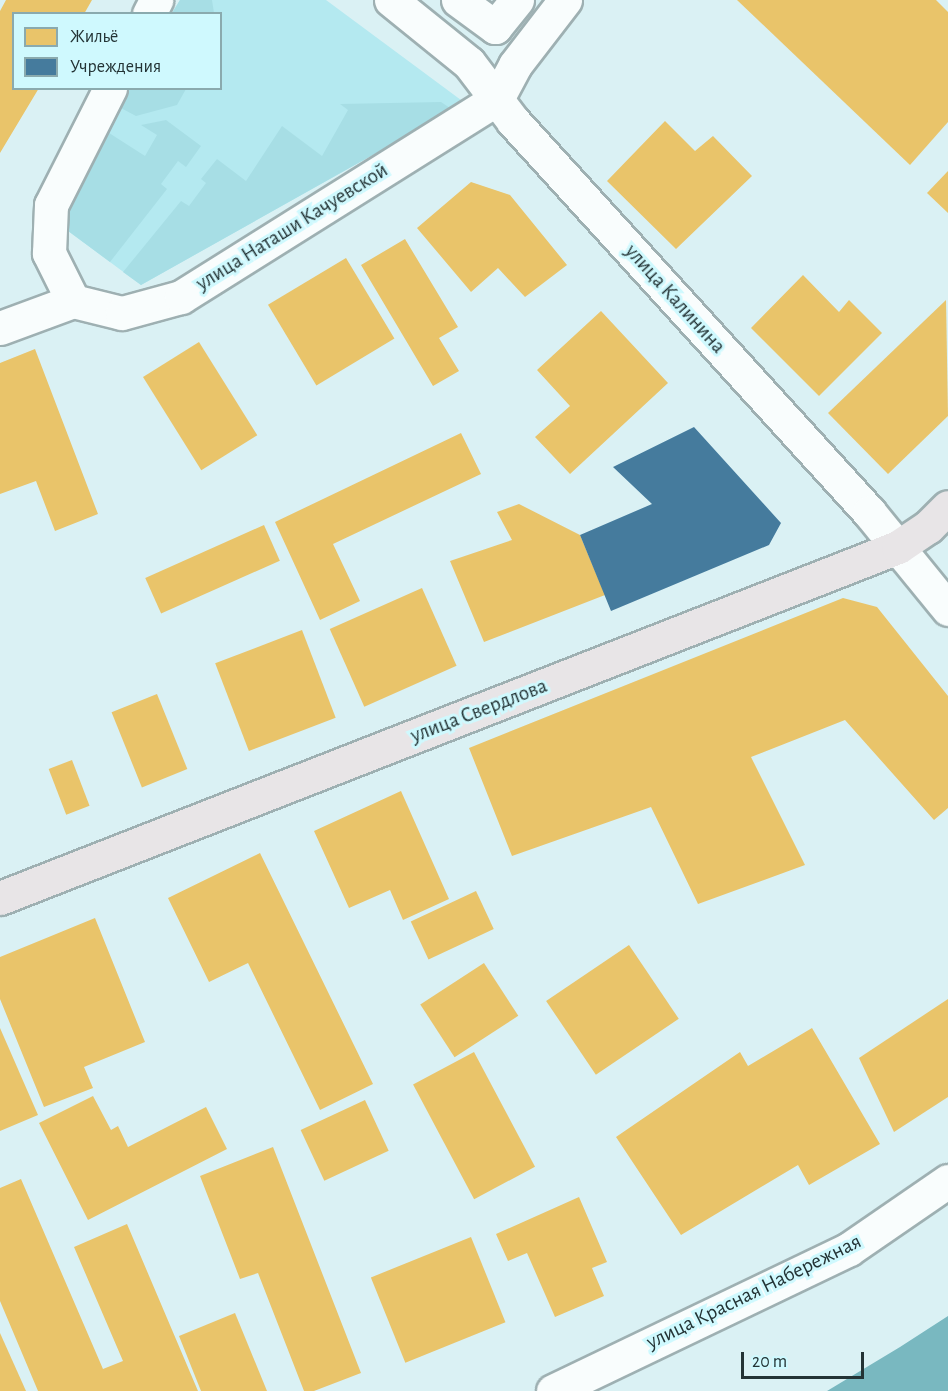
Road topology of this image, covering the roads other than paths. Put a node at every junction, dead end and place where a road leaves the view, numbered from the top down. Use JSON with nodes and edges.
{"nodes":[{"id":1,"x":391,"y":0,"type":"edge"},
{"id":2,"x":458,"y":0,"type":"edge"},
{"id":3,"x":517,"y":0,"type":"edge"},
{"id":4,"x":565,"y":0,"type":"edge"},
{"id":5,"x":109,"y":90,"type":"edge"},
{"id":6,"x":497,"y":99,"type":"junction"},
{"id":7,"x":73,"y":301,"type":"junction"},
{"id":8,"x":0,"y":328,"type":"edge"},
{"id":9,"x":948,"y":507,"type":"edge"},
{"id":10,"x":898,"y":547,"type":"junction"},
{"id":11,"x":948,"y":609,"type":"edge"},
{"id":12,"x":0,"y":898,"type":"edge"},
{"id":13,"x":948,"y":1181,"type":"edge"},
{"id":14,"x":553,"y":1391,"type":"edge"}],
"edges":[{"from":1,"to":6,"type":"street","name":"улица Калинина"},
{"from":2,"to":3,"type":"street"},
{"from":4,"to":6,"type":"street"},
{"from":5,"to":7,"type":"street"},
{"from":6,"to":7,"type":"street","name":"улица Наташи Качуевской"},
{"from":6,"to":10,"type":"street","name":"улица Калинина"},
{"from":7,"to":8,"type":"street"},
{"from":9,"to":10,"type":"main road","name":"улица Свердлова"},
{"from":10,"to":11,"type":"street","name":"улица Калинина"},
{"from":10,"to":12,"type":"main road","name":"улица Свердлова"},
{"from":13,"to":14,"type":"street","name":"улица Красная Набережная"}]}
